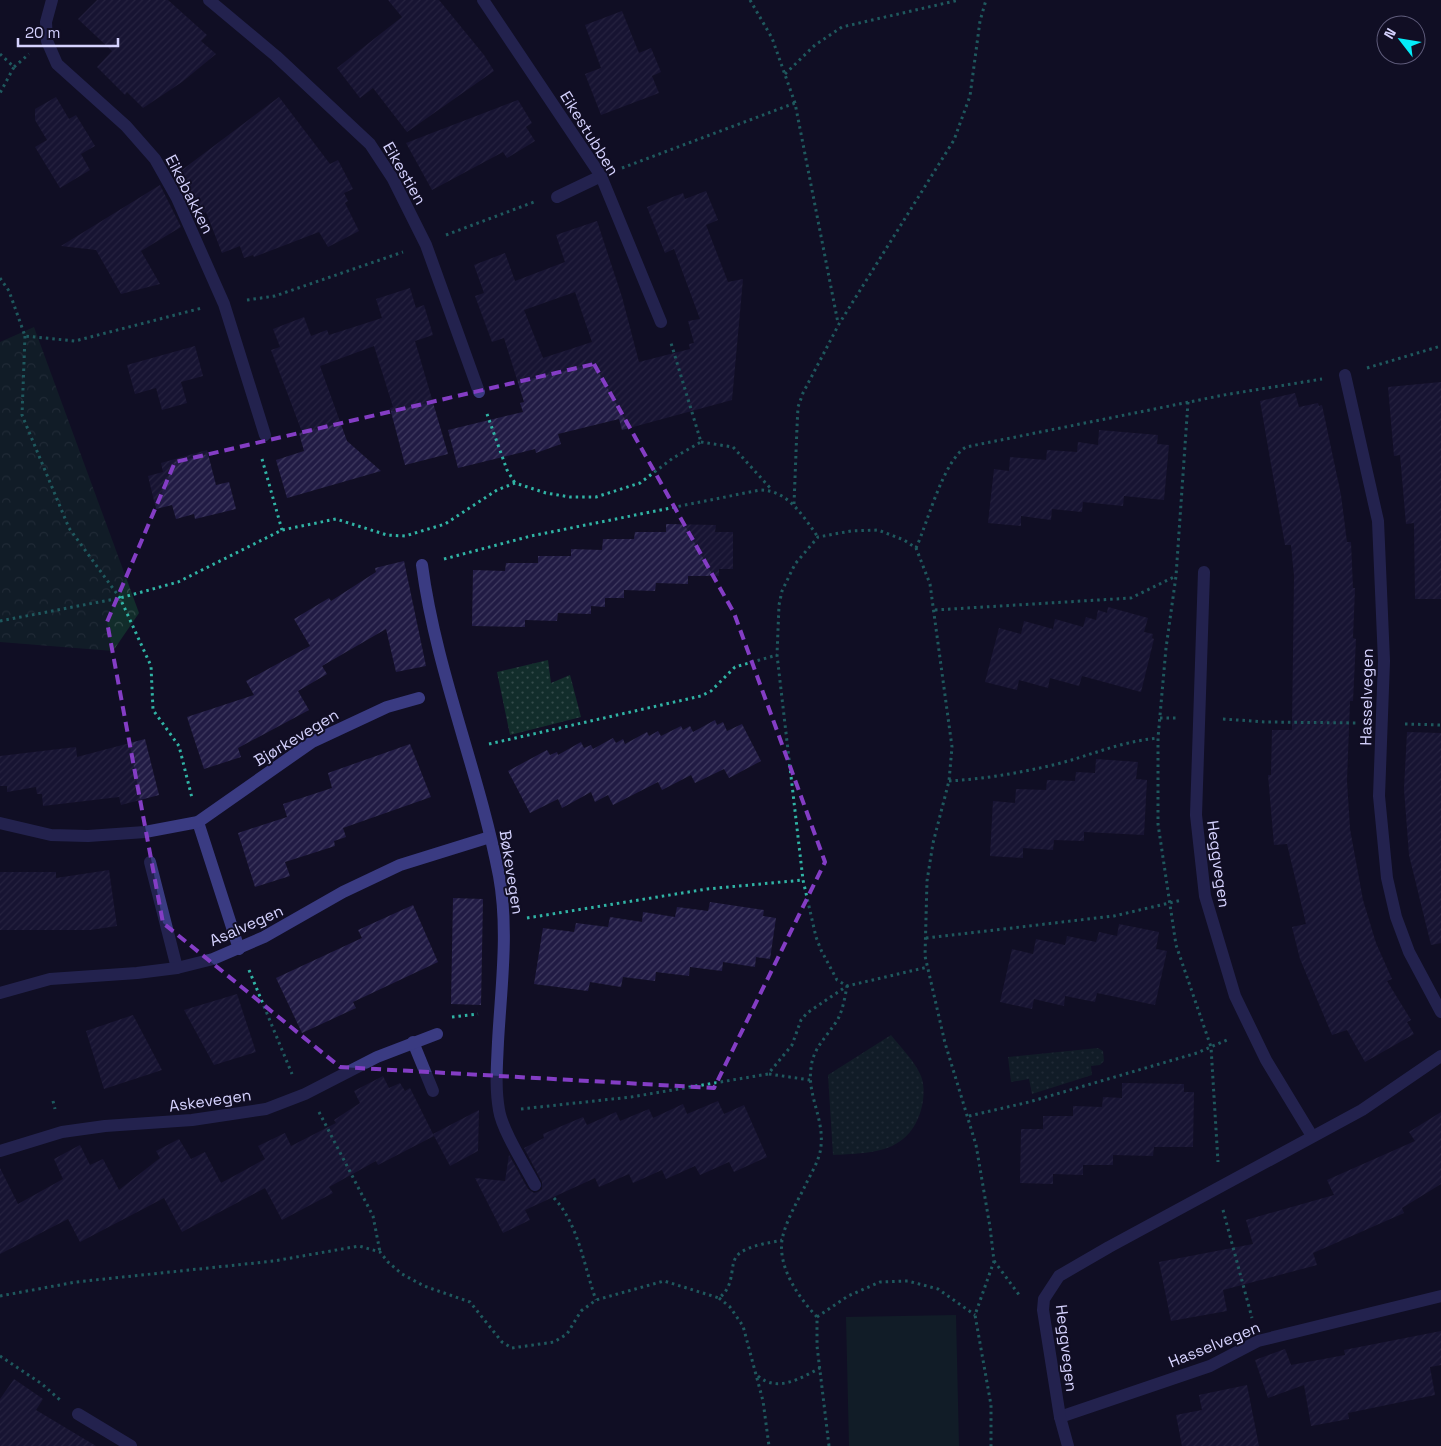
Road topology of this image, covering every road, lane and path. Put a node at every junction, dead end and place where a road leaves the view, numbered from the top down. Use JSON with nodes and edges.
{"nodes":[{"id":1,"x":52,"y":0,"type":"edge"},
{"id":2,"x":209,"y":0,"type":"edge"},
{"id":3,"x":483,"y":0,"type":"edge"},
{"id":4,"x":750,"y":0,"type":"edge"},
{"id":5,"x":959,"y":0,"type":"edge"},
{"id":6,"x":986,"y":0,"type":"edge"},
{"id":7,"x":34,"y":49,"type":"dead end"},
{"id":8,"x":0,"y":54,"type":"edge"},
{"id":9,"x":14,"y":67,"type":"junction"},
{"id":10,"x":785,"y":74,"type":"junction"},
{"id":11,"x":0,"y":93,"type":"edge"},
{"id":12,"x":794,"y":103,"type":"junction"},
{"id":13,"x":601,"y":176,"type":"junction"},
{"id":14,"x":557,"y":197,"type":"dead end"},
{"id":15,"x":533,"y":202,"type":"dead end"},
{"id":16,"x":457,"y":230,"type":"dead end"},
{"id":17,"x":426,"y":245,"type":"junction"},
{"id":18,"x":0,"y":278,"type":"edge"},
{"id":19,"x":275,"y":296,"type":"dead end"},
{"id":20,"x":224,"y":304,"type":"junction"},
{"id":21,"x":661,"y":322,"type":"joint"},
{"id":22,"x":839,"y":324,"type":"junction"},
{"id":23,"x":25,"y":336,"type":"junction"},
{"id":24,"x":1441,"y":346,"type":"edge"},
{"id":25,"x":1345,"y":375,"type":"junction"},
{"id":26,"x":479,"y":392,"type":"joint"},
{"id":27,"x":265,"y":435,"type":"dead end"},
{"id":28,"x":701,"y":442,"type":"junction"},
{"id":29,"x":261,"y":456,"type":"dead end"},
{"id":30,"x":515,"y":483,"type":"junction"},
{"id":31,"x":773,"y":490,"type":"junction"},
{"id":32,"x":794,"y":504,"type":"junction"},
{"id":33,"x":282,"y":530,"type":"junction"},
{"id":34,"x":818,"y":537,"type":"junction"},
{"id":35,"x":916,"y":548,"type":"junction"},
{"id":36,"x":422,"y":564,"type":"joint"},
{"id":37,"x":1204,"y":572,"type":"joint"},
{"id":38,"x":120,"y":598,"type":"junction"},
{"id":39,"x":935,"y":610,"type":"junction"},
{"id":40,"x":0,"y":621,"type":"edge"},
{"id":41,"x":777,"y":655,"type":"junction"},
{"id":42,"x":419,"y":698,"type":"dead end"},
{"id":43,"x":1198,"y":717,"type":"junction"},
{"id":44,"x":1160,"y":718,"type":"dead end"},
{"id":45,"x":1383,"y":723,"type":"junction"},
{"id":46,"x":1441,"y":725,"type":"edge"},
{"id":47,"x":1158,"y":738,"type":"dead end"},
{"id":48,"x":467,"y":749,"type":"junction"},
{"id":49,"x":949,"y":781,"type":"junction"},
{"id":50,"x":198,"y":822,"type":"junction"},
{"id":51,"x":0,"y":823,"type":"edge"},
{"id":52,"x":490,"y":838,"type":"junction"},
{"id":53,"x":150,"y":862,"type":"dead end"},
{"id":54,"x":804,"y":880,"type":"junction"},
{"id":55,"x":1205,"y":896,"type":"junction"},
{"id":56,"x":504,"y":922,"type":"junction"},
{"id":57,"x":926,"y":938,"type":"junction"},
{"id":58,"x":239,"y":949,"type":"junction"},
{"id":59,"x":928,"y":967,"type":"junction"},
{"id":60,"x":177,"y":968,"type":"junction"},
{"id":61,"x":846,"y":986,"type":"junction"},
{"id":62,"x":0,"y":993,"type":"edge"},
{"id":63,"x":1441,"y":1012,"type":"edge"},
{"id":64,"x":1250,"y":1029,"type":"junction"},
{"id":65,"x":437,"y":1034,"type":"dead end"},
{"id":66,"x":413,"y":1042,"type":"junction"},
{"id":67,"x":1441,"y":1056,"type":"edge"},
{"id":68,"x":768,"y":1074,"type":"junction"},
{"id":69,"x":810,"y":1080,"type":"junction"},
{"id":70,"x":433,"y":1091,"type":"dead end"},
{"id":71,"x":499,"y":1112,"type":"junction"},
{"id":72,"x":969,"y":1116,"type":"junction"},
{"id":73,"x":1312,"y":1136,"type":"junction"},
{"id":74,"x":0,"y":1151,"type":"edge"},
{"id":75,"x":535,"y":1185,"type":"joint"},
{"id":76,"x":1222,"y":1187,"type":"junction"},
{"id":77,"x":782,"y":1240,"type":"junction"},
{"id":78,"x":994,"y":1261,"type":"junction"},
{"id":79,"x":0,"y":1296,"type":"edge"},
{"id":80,"x":1441,"y":1296,"type":"edge"},
{"id":81,"x":719,"y":1298,"type":"junction"},
{"id":82,"x":596,"y":1300,"type":"junction"},
{"id":83,"x":1043,"y":1310,"type":"junction"},
{"id":84,"x":975,"y":1315,"type":"junction"},
{"id":85,"x":817,"y":1317,"type":"junction"},
{"id":86,"x":1258,"y":1341,"type":"junction"},
{"id":87,"x":0,"y":1356,"type":"edge"},
{"id":88,"x":820,"y":1368,"type":"junction"},
{"id":89,"x":757,"y":1375,"type":"junction"},
{"id":90,"x":78,"y":1414,"type":"joint"},
{"id":91,"x":1060,"y":1417,"type":"junction"},
{"id":92,"x":131,"y":1446,"type":"edge"},
{"id":93,"x":769,"y":1446,"type":"edge"},
{"id":94,"x":830,"y":1446,"type":"edge"},
{"id":95,"x":991,"y":1446,"type":"edge"},
{"id":96,"x":1068,"y":1446,"type":"edge"}],
"edges":[{"from":1,"to":20,"type":"street","name":"Eikebakken"},
{"from":2,"to":17,"type":"street","name":"Eikestien"},
{"from":3,"to":13,"type":"street","name":"Eikestubben"},
{"from":4,"to":10,"type":"path"},
{"from":5,"to":10,"type":"path"},
{"from":6,"to":22,"type":"path"},
{"from":7,"to":9,"type":"path"},
{"from":8,"to":9,"type":"path"},
{"from":9,"to":11,"type":"path"},
{"from":10,"to":12,"type":"path"},
{"from":12,"to":13,"type":"path"},
{"from":12,"to":22,"type":"path"},
{"from":13,"to":14,"type":"street"},
{"from":13,"to":21,"type":"street","name":"Eikestubben"},
{"from":15,"to":16,"type":"path"},
{"from":17,"to":19,"type":"path"},
{"from":17,"to":26,"type":"street","name":"Eikestien"},
{"from":18,"to":23,"type":"path"},
{"from":20,"to":23,"type":"path"},
{"from":20,"to":27,"type":"street","name":"Eikebakken"},
{"from":21,"to":28,"type":"path"},
{"from":22,"to":32,"type":"path"},
{"from":23,"to":38,"type":"path"},
{"from":24,"to":25,"type":"path"},
{"from":25,"to":35,"type":"path"},
{"from":25,"to":45,"type":"street","name":"Hasselvegen"},
{"from":26,"to":30,"type":"path"},
{"from":28,"to":30,"type":"path"},
{"from":28,"to":31,"type":"path"},
{"from":29,"to":33,"type":"path"},
{"from":30,"to":33,"type":"path"},
{"from":31,"to":32,"type":"path"},
{"from":31,"to":36,"type":"path"},
{"from":32,"to":34,"type":"path"},
{"from":33,"to":38,"type":"path"},
{"from":34,"to":35,"type":"path"},
{"from":34,"to":41,"type":"path"},
{"from":35,"to":39,"type":"path"},
{"from":36,"to":48,"type":"street","name":"Bøkevegen"},
{"from":37,"to":39,"type":"path"},
{"from":37,"to":43,"type":"street","name":"Heggvegen"},
{"from":38,"to":40,"type":"path"},
{"from":38,"to":50,"type":"path"},
{"from":39,"to":49,"type":"path"},
{"from":41,"to":48,"type":"path"},
{"from":41,"to":54,"type":"path"},
{"from":42,"to":50,"type":"street","name":"Bjørkevegen"},
{"from":43,"to":44,"type":"path"},
{"from":43,"to":45,"type":"path"},
{"from":43,"to":55,"type":"street","name":"Heggvegen"},
{"from":45,"to":46,"type":"path"},
{"from":45,"to":63,"type":"street","name":"Hasselvegen"},
{"from":47,"to":49,"type":"path"},
{"from":48,"to":52,"type":"street","name":"Bøkevegen"},
{"from":49,"to":57,"type":"path"},
{"from":50,"to":51,"type":"street","name":"Bjørkevegen"},
{"from":50,"to":58,"type":"street"},
{"from":52,"to":56,"type":"street","name":"Bøkevegen"},
{"from":52,"to":58,"type":"street","name":"Asalvegen"},
{"from":53,"to":60,"type":"street"},
{"from":54,"to":56,"type":"path"},
{"from":54,"to":61,"type":"path"},
{"from":55,"to":57,"type":"path"},
{"from":55,"to":64,"type":"street","name":"Heggvegen"},
{"from":56,"to":71,"type":"street","name":"Bøkevegen"},
{"from":57,"to":59,"type":"path"},
{"from":58,"to":60,"type":"street","name":"Asalvegen"},
{"from":59,"to":61,"type":"path"},
{"from":59,"to":72,"type":"path"},
{"from":60,"to":62,"type":"street","name":"Asalvegen"},
{"from":61,"to":68,"type":"path"},
{"from":61,"to":69,"type":"path"},
{"from":64,"to":72,"type":"path"},
{"from":64,"to":73,"type":"street","name":"Heggvegen"},
{"from":65,"to":66,"type":"street","name":"Askevegen"},
{"from":66,"to":70,"type":"street"},
{"from":66,"to":74,"type":"street","name":"Askevegen"},
{"from":67,"to":73,"type":"street","name":"Heggvegen"},
{"from":68,"to":69,"type":"path"},
{"from":68,"to":71,"type":"path"},
{"from":69,"to":77,"type":"path"},
{"from":71,"to":75,"type":"street","name":"Bøkevegen"},
{"from":72,"to":78,"type":"path"},
{"from":73,"to":76,"type":"street","name":"Heggvegen"},
{"from":75,"to":82,"type":"path"},
{"from":76,"to":83,"type":"street","name":"Heggvegen"},
{"from":76,"to":86,"type":"path"},
{"from":77,"to":81,"type":"path"},
{"from":77,"to":85,"type":"path"},
{"from":78,"to":83,"type":"path"},
{"from":78,"to":84,"type":"path"},
{"from":79,"to":82,"type":"path"},
{"from":80,"to":86,"type":"street","name":"Hasselvegen"},
{"from":81,"to":82,"type":"path"},
{"from":81,"to":89,"type":"path"},
{"from":83,"to":91,"type":"street","name":"Heggvegen"},
{"from":84,"to":85,"type":"path"},
{"from":84,"to":95,"type":"path"},
{"from":85,"to":88,"type":"path"},
{"from":86,"to":91,"type":"street","name":"Hasselvegen"},
{"from":87,"to":90,"type":"path"},
{"from":88,"to":89,"type":"path"},
{"from":88,"to":94,"type":"path"},
{"from":89,"to":93,"type":"path"},
{"from":90,"to":92,"type":"street"},
{"from":91,"to":96,"type":"street","name":"Heggvegen"}]}
